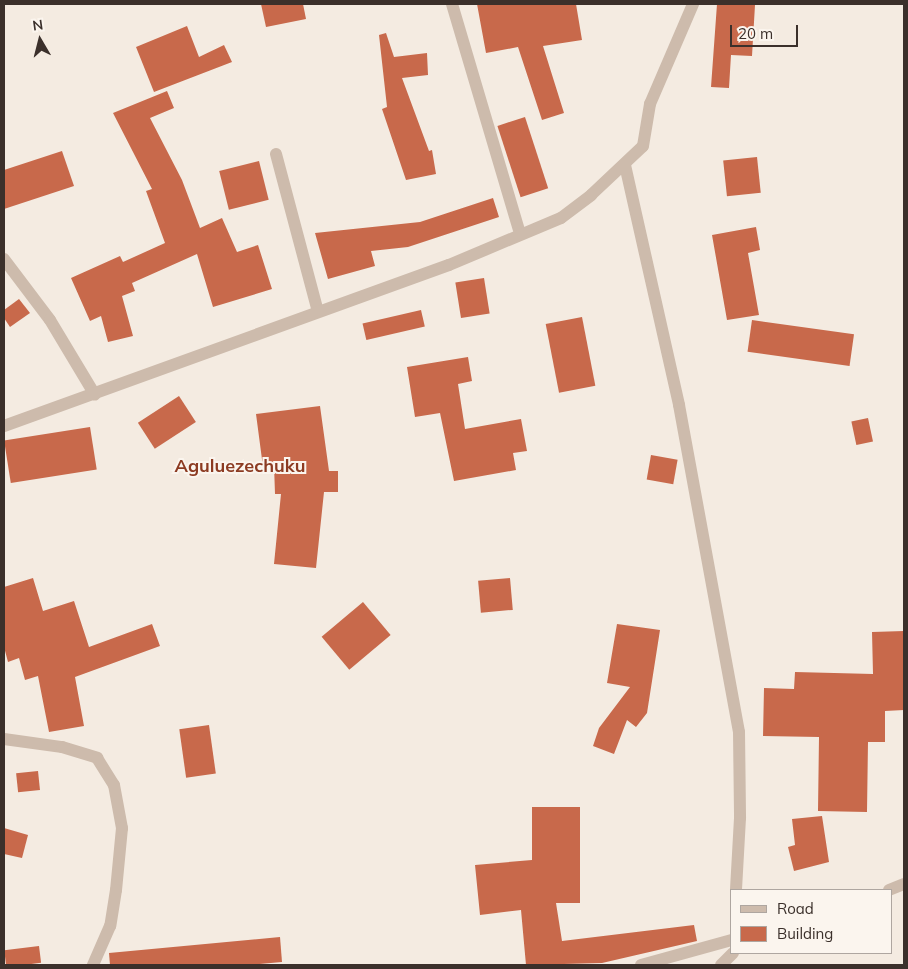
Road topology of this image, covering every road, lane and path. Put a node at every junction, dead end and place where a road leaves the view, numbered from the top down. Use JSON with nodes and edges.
{"nodes":[{"id":1,"x":452,"y":4,"type":"edge"},
{"id":2,"x":693,"y":4,"type":"edge"},
{"id":3,"x":276,"y":154,"type":"dead end"},
{"id":4,"x":625,"y":165,"type":"junction"},
{"id":5,"x":520,"y":234,"type":"junction"},
{"id":6,"x":4,"y":259,"type":"edge"},
{"id":7,"x":318,"y":312,"type":"junction"},
{"id":8,"x":94,"y":395,"type":"junction"},
{"id":9,"x":4,"y":426,"type":"edge"},
{"id":10,"x":4,"y":739,"type":"edge"},
{"id":11,"x":904,"y":884,"type":"edge"},
{"id":12,"x":736,"y":889,"type":"edge"},
{"id":13,"x":892,"y":889,"type":"edge"},
{"id":14,"x":730,"y":941,"type":"edge"},
{"id":15,"x":732,"y":954,"type":"edge"},
{"id":16,"x":94,"y":965,"type":"edge"},
{"id":17,"x":641,"y":965,"type":"edge"},
{"id":18,"x":721,"y":965,"type":"edge"}],
"edges":[{"from":1,"to":5,"type":"street"},
{"from":2,"to":4,"type":"street"},
{"from":3,"to":7,"type":"street"},
{"from":4,"to":5,"type":"street"},
{"from":4,"to":12,"type":"street"},
{"from":5,"to":7,"type":"street"},
{"from":6,"to":8,"type":"street"},
{"from":7,"to":8,"type":"street"},
{"from":8,"to":9,"type":"street"},
{"from":10,"to":16,"type":"street"},
{"from":11,"to":13,"type":"street"},
{"from":14,"to":17,"type":"street"},
{"from":15,"to":18,"type":"street"}]}
